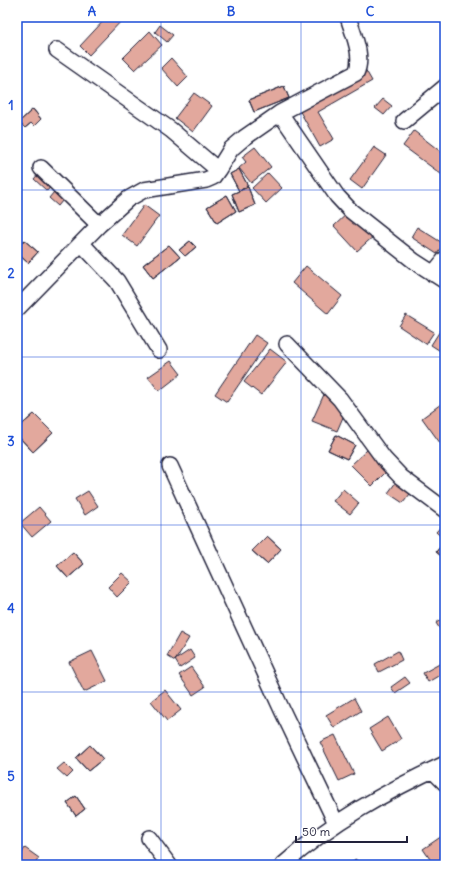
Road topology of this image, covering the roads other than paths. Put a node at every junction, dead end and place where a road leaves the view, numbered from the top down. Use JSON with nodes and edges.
{"nodes":[{"id":1,"x":348,"y":17,"type":"edge"},
{"id":2,"x":57,"y":50,"type":"dead end"},
{"id":3,"x":445,"y":87,"type":"edge"},
{"id":4,"x":280,"y":113,"type":"junction"},
{"id":5,"x":404,"y":121,"type":"dead end"},
{"id":6,"x":41,"y":168,"type":"dead end"},
{"id":7,"x":218,"y":170,"type":"junction"},
{"id":8,"x":99,"y":225,"type":"junction"},
{"id":9,"x":82,"y":244,"type":"junction"},
{"id":10,"x":445,"y":259,"type":"edge"},
{"id":11,"x":439,"y":277,"type":"edge"},
{"id":12,"x":17,"y":309,"type":"edge"},
{"id":13,"x":287,"y":344,"type":"dead end"},
{"id":14,"x":159,"y":350,"type":"dead end"},
{"id":15,"x":170,"y":466,"type":"dead end"},
{"id":16,"x":445,"y":510,"type":"edge"},
{"id":17,"x":438,"y":767,"type":"edge"},
{"id":18,"x":445,"y":783,"type":"edge"},
{"id":19,"x":336,"y":823,"type":"junction"},
{"id":20,"x":149,"y":838,"type":"dead end"},
{"id":21,"x":169,"y":865,"type":"edge"},
{"id":22,"x":283,"y":865,"type":"edge"}],
"edges":[{"from":1,"to":4,"type":"street"},
{"from":2,"to":7,"type":"street"},
{"from":3,"to":5,"type":"street"},
{"from":4,"to":7,"type":"street"},
{"from":4,"to":11,"type":"street"},
{"from":6,"to":8,"type":"street"},
{"from":7,"to":8,"type":"street"},
{"from":8,"to":9,"type":"street"},
{"from":9,"to":12,"type":"street"},
{"from":9,"to":14,"type":"street"},
{"from":10,"to":11,"type":"street"},
{"from":13,"to":16,"type":"street"},
{"from":15,"to":19,"type":"street"},
{"from":17,"to":18,"type":"street"},
{"from":17,"to":19,"type":"street"},
{"from":19,"to":22,"type":"street"},
{"from":20,"to":21,"type":"street"}]}
